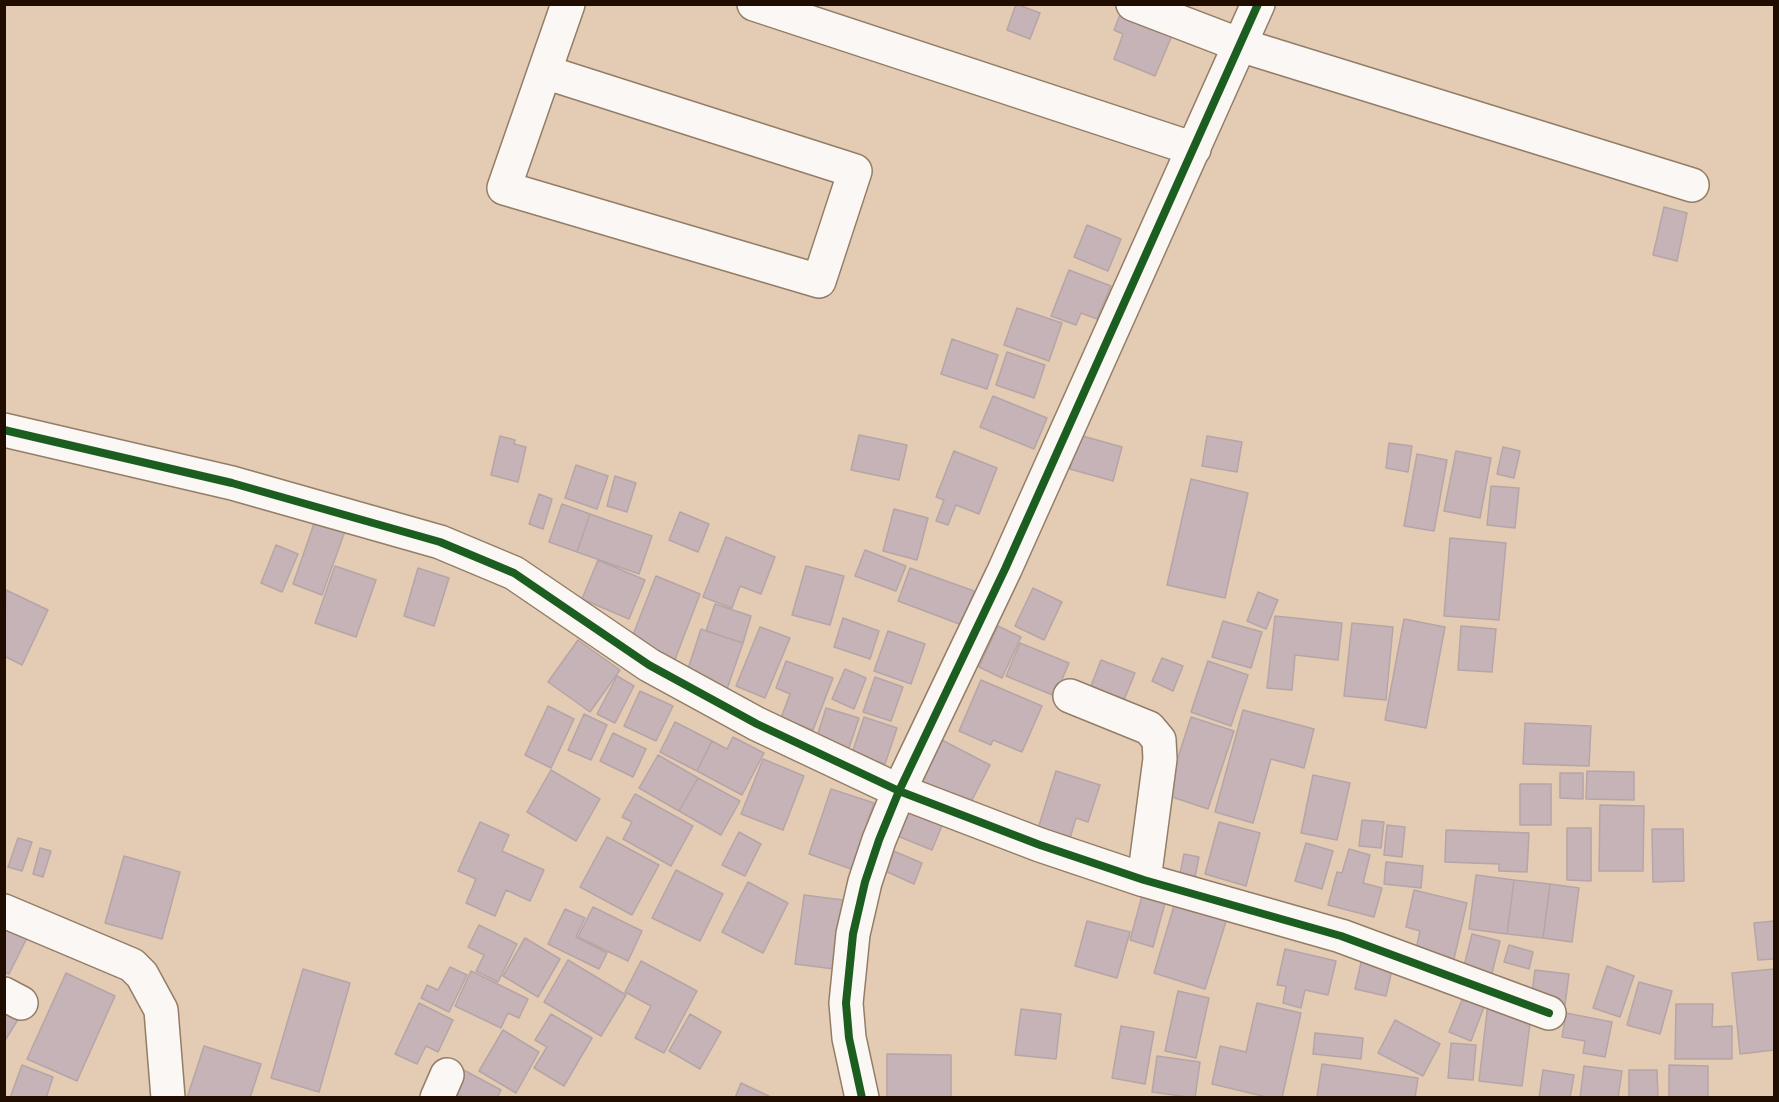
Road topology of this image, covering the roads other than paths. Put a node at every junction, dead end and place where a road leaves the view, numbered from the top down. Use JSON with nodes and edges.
{"nodes":[{"id":1,"x":568,"y":4,"type":"edge"},
{"id":2,"x":754,"y":4,"type":"edge"},
{"id":3,"x":1133,"y":4,"type":"edge"},
{"id":4,"x":1258,"y":4,"type":"edge"},
{"id":5,"x":1240,"y":45,"type":"junction"},
{"id":6,"x":545,"y":72,"type":"junction"},
{"id":7,"x":1194,"y":149,"type":"junction"},
{"id":8,"x":1692,"y":185,"type":"dead end"},
{"id":9,"x":4,"y":430,"type":"edge"},
{"id":10,"x":1070,"y":696,"type":"dead end"},
{"id":11,"x":899,"y":791,"type":"junction"},
{"id":12,"x":1144,"y":880,"type":"junction"},
{"id":13,"x":4,"y":911,"type":"edge"},
{"id":14,"x":1549,"y":1013,"type":"dead end"},
{"id":15,"x":168,"y":1098,"type":"edge"},
{"id":16,"x":862,"y":1098,"type":"edge"}],
"edges":[{"from":1,"to":6,"type":"street"},
{"from":2,"to":7,"type":"street"},
{"from":3,"to":5,"type":"street"},
{"from":4,"to":5,"type":"street"},
{"from":5,"to":7,"type":"street"},
{"from":5,"to":8,"type":"street"},
{"from":6,"to":6,"type":"street"},
{"from":7,"to":11,"type":"street"},
{"from":9,"to":11,"type":"street"},
{"from":10,"to":12,"type":"street"},
{"from":11,"to":12,"type":"street"},
{"from":11,"to":16,"type":"street"},
{"from":12,"to":14,"type":"street"},
{"from":13,"to":15,"type":"street"}]}
